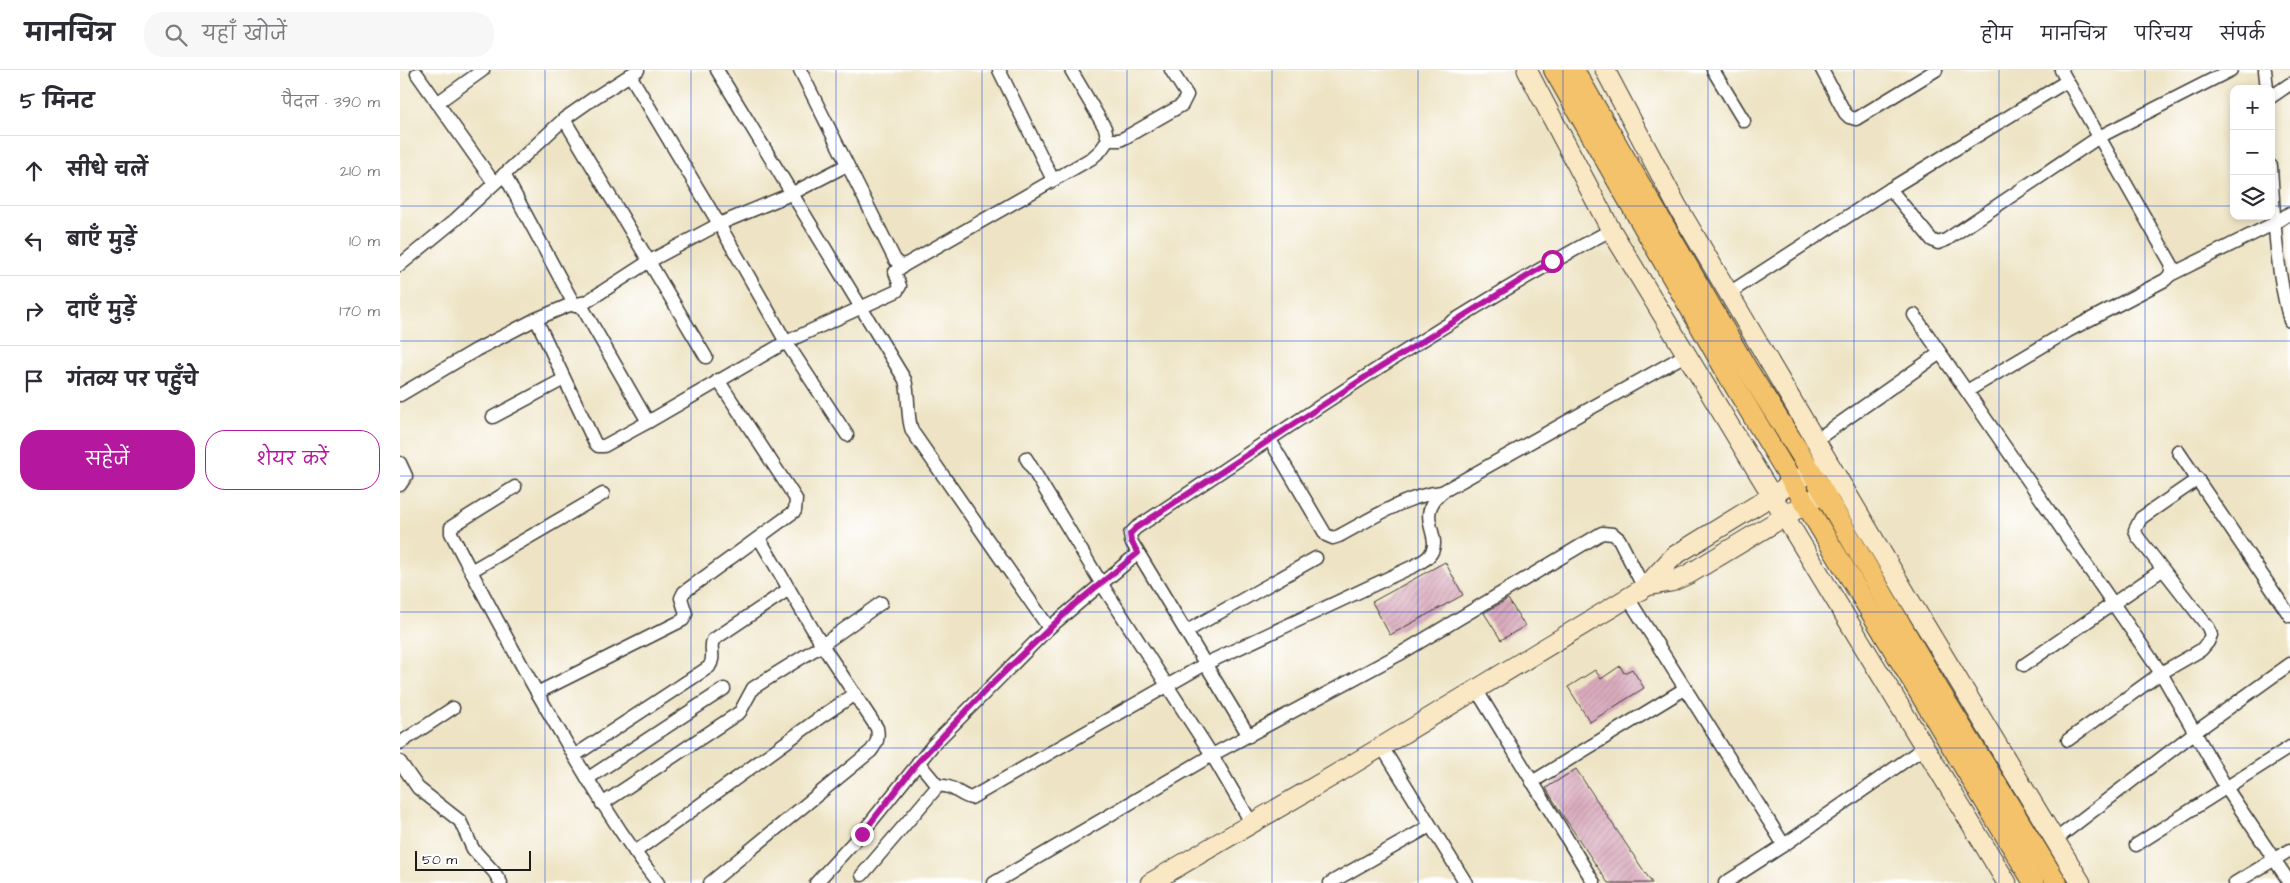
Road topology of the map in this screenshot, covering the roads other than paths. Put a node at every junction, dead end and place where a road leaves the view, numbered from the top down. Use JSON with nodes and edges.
{"nodes":[{"id":1,"x":483,"y":70,"type":"edge"},
{"id":2,"x":717,"y":70,"type":"edge"},
{"id":3,"x":800,"y":70,"type":"edge"},
{"id":4,"x":999,"y":70,"type":"edge"},
{"id":5,"x":1071,"y":70,"type":"edge"},
{"id":6,"x":1171,"y":70,"type":"edge"},
{"id":7,"x":1527,"y":70,"type":"edge"},
{"id":8,"x":1554,"y":70,"type":"edge"},
{"id":9,"x":1574,"y":70,"type":"edge"},
{"id":10,"x":1605,"y":70,"type":"edge"},
{"id":11,"x":1713,"y":70,"type":"edge"},
{"id":12,"x":1822,"y":70,"type":"edge"},
{"id":13,"x":1936,"y":70,"type":"edge"},
{"id":14,"x":2231,"y":70,"type":"edge"},
{"id":15,"x":2266,"y":70,"type":"edge"},
{"id":16,"x":634,"y":72,"type":"edge"},
{"id":17,"x":417,"y":74,"type":"dead end"},
{"id":18,"x":2065,"y":74,"type":"edge"},
{"id":19,"x":2290,"y":84,"type":"edge"},
{"id":20,"x":2267,"y":85,"type":"edge"},
{"id":21,"x":2275,"y":94,"type":"edge"},
{"id":22,"x":437,"y":103,"type":"junction"},
{"id":23,"x":564,"y":119,"type":"junction"},
{"id":24,"x":1744,"y":121,"type":"dead end"},
{"id":25,"x":2099,"y":137,"type":"junction"},
{"id":26,"x":1108,"y":140,"type":"junction"},
{"id":27,"x":847,"y":165,"type":"junction"},
{"id":28,"x":504,"y":174,"type":"junction"},
{"id":29,"x":2271,"y":175,"type":"edge"},
{"id":30,"x":1053,"y":180,"type":"junction"},
{"id":31,"x":494,"y":184,"type":"junction"},
{"id":32,"x":1890,"y":189,"type":"junction"},
{"id":33,"x":791,"y":194,"type":"junction"},
{"id":34,"x":2290,"y":213,"type":"edge"},
{"id":35,"x":2274,"y":223,"type":"junction"},
{"id":36,"x":719,"y":224,"type":"junction"},
{"id":37,"x":1611,"y":230,"type":"junction"},
{"id":38,"x":648,"y":262,"type":"junction"},
{"id":39,"x":400,"y":265,"type":"edge"},
{"id":40,"x":903,"y":266,"type":"junction"},
{"id":41,"x":2170,"y":275,"type":"junction"},
{"id":42,"x":1729,"y":293,"type":"junction"},
{"id":43,"x":578,"y":305,"type":"junction"},
{"id":44,"x":859,"y":308,"type":"junction"},
{"id":45,"x":1914,"y":315,"type":"dead end"},
{"id":46,"x":536,"y":319,"type":"junction"},
{"id":47,"x":2290,"y":320,"type":"edge"},
{"id":48,"x":786,"y":342,"type":"junction"},
{"id":49,"x":1940,"y":352,"type":"junction"},
{"id":50,"x":1687,"y":354,"type":"junction"},
{"id":51,"x":706,"y":356,"type":"dead end"},
{"id":52,"x":564,"y":379,"type":"junction"},
{"id":53,"x":718,"y":380,"type":"junction"},
{"id":54,"x":1967,"y":391,"type":"junction"},
{"id":55,"x":400,"y":395,"type":"edge"},
{"id":56,"x":493,"y":417,"type":"dead end"},
{"id":57,"x":648,"y":422,"type":"junction"},
{"id":58,"x":847,"y":435,"type":"dead end"},
{"id":59,"x":1270,"y":440,"type":"junction"},
{"id":60,"x":1816,"y":440,"type":"junction"},
{"id":61,"x":2178,"y":451,"type":"dead end"},
{"id":62,"x":1026,"y":458,"type":"dead end"},
{"id":63,"x":1828,"y":461,"type":"junction"},
{"id":64,"x":400,"y":463,"type":"edge"},
{"id":65,"x":1812,"y":472,"type":"junction"},
{"id":66,"x":2198,"y":480,"type":"junction"},
{"id":67,"x":1794,"y":482,"type":"junction"},
{"id":68,"x":1841,"y":483,"type":"junction"},
{"id":69,"x":400,"y":485,"type":"edge"},
{"id":70,"x":515,"y":487,"type":"dead end"},
{"id":71,"x":1442,"y":492,"type":"junction"},
{"id":72,"x":1823,"y":493,"type":"junction"},
{"id":73,"x":603,"y":494,"type":"dead end"},
{"id":74,"x":1772,"y":496,"type":"junction"},
{"id":75,"x":1806,"y":504,"type":"junction"},
{"id":76,"x":1784,"y":517,"type":"junction"},
{"id":77,"x":759,"y":538,"type":"junction"},
{"id":78,"x":1138,"y":553,"type":"junction"},
{"id":79,"x":1316,"y":558,"type":"dead end"},
{"id":80,"x":2162,"y":570,"type":"junction"},
{"id":81,"x":471,"y":571,"type":"junction"},
{"id":82,"x":1101,"y":583,"type":"junction"},
{"id":83,"x":789,"y":589,"type":"junction"},
{"id":84,"x":1640,"y":590,"type":"junction"},
{"id":85,"x":881,"y":603,"type":"dead end"},
{"id":86,"x":2112,"y":604,"type":"junction"},
{"id":87,"x":2290,"y":616,"type":"edge"},
{"id":88,"x":1049,"y":628,"type":"junction"},
{"id":89,"x":1187,"y":631,"type":"junction"},
{"id":90,"x":822,"y":645,"type":"junction"},
{"id":91,"x":1207,"y":663,"type":"junction"},
{"id":92,"x":2024,"y":664,"type":"dead end"},
{"id":93,"x":2290,"y":664,"type":"edge"},
{"id":94,"x":2161,"y":673,"type":"junction"},
{"id":95,"x":1166,"y":685,"type":"junction"},
{"id":96,"x":1686,"y":688,"type":"junction"},
{"id":97,"x":724,"y":689,"type":"dead end"},
{"id":98,"x":1476,"y":689,"type":"junction"},
{"id":99,"x":537,"y":693,"type":"junction"},
{"id":100,"x":855,"y":694,"type":"junction"},
{"id":101,"x":453,"y":708,"type":"dead end"},
{"id":102,"x":2194,"y":733,"type":"junction"},
{"id":103,"x":1250,"y":736,"type":"junction"},
{"id":104,"x":2068,"y":740,"type":"dead end"},
{"id":105,"x":400,"y":743,"type":"edge"},
{"id":106,"x":1382,"y":747,"type":"junction"},
{"id":107,"x":1925,"y":747,"type":"junction"},
{"id":108,"x":2290,"y":747,"type":"edge"},
{"id":109,"x":1212,"y":755,"type":"junction"},
{"id":110,"x":574,"y":756,"type":"junction"},
{"id":111,"x":400,"y":762,"type":"edge"},
{"id":112,"x":918,"y":762,"type":"junction"},
{"id":113,"x":587,"y":779,"type":"junction"},
{"id":114,"x":1532,"y":782,"type":"junction"},
{"id":115,"x":938,"y":786,"type":"junction"},
{"id":116,"x":2227,"y":789,"type":"junction"},
{"id":117,"x":602,"y":804,"type":"junction"},
{"id":118,"x":1252,"y":824,"type":"junction"},
{"id":119,"x":1430,"y":826,"type":"junction"},
{"id":120,"x":2055,"y":840,"type":"junction"},
{"id":121,"x":2136,"y":844,"type":"dead end"},
{"id":122,"x":1784,"y":845,"type":"junction"},
{"id":123,"x":2290,"y":850,"type":"edge"},
{"id":124,"x":635,"y":852,"type":"junction"},
{"id":125,"x":2275,"y":859,"type":"junction"},
{"id":126,"x":862,"y":876,"type":"dead end"},
{"id":127,"x":652,"y":881,"type":"edge"},
{"id":128,"x":501,"y":883,"type":"edge"},
{"id":129,"x":710,"y":883,"type":"edge"},
{"id":130,"x":816,"y":883,"type":"edge"},
{"id":131,"x":994,"y":883,"type":"edge"},
{"id":132,"x":1150,"y":883,"type":"edge"},
{"id":133,"x":1330,"y":883,"type":"edge"},
{"id":134,"x":1466,"y":883,"type":"edge"},
{"id":135,"x":1594,"y":883,"type":"edge"},
{"id":136,"x":1725,"y":883,"type":"edge"},
{"id":137,"x":2007,"y":883,"type":"edge"},
{"id":138,"x":2034,"y":883,"type":"edge"},
{"id":139,"x":2057,"y":883,"type":"edge"},
{"id":140,"x":2081,"y":883,"type":"edge"},
{"id":141,"x":2235,"y":883,"type":"edge"},
{"id":142,"x":2290,"y":883,"type":"edge"}],
"edges":[{"from":1,"to":22,"type":"street"},
{"from":2,"to":33,"type":"street"},
{"from":3,"to":27,"type":"street"},
{"from":4,"to":30,"type":"street"},
{"from":5,"to":26,"type":"street"},
{"from":6,"to":26,"type":"street"},
{"from":7,"to":37,"type":"main road"},
{"from":8,"to":67,"type":"main road"},
{"from":9,"to":65,"type":"main road"},
{"from":10,"to":42,"type":"main road"},
{"from":11,"to":24,"type":"street"},
{"from":12,"to":13,"type":"street"},
{"from":14,"to":25,"type":"street"},
{"from":15,"to":20,"type":"street"},
{"from":16,"to":23,"type":"street"},
{"from":16,"to":36,"type":"street"},
{"from":17,"to":22,"type":"street"},
{"from":18,"to":25,"type":"street"},
{"from":18,"to":32,"type":"street"},
{"from":19,"to":21,"type":"street"},
{"from":22,"to":31,"type":"street"},
{"from":23,"to":28,"type":"street"},
{"from":23,"to":38,"type":"street"},
{"from":25,"to":32,"type":"street"},
{"from":25,"to":41,"type":"street"},
{"from":26,"to":30,"type":"street"},
{"from":27,"to":33,"type":"street"},
{"from":27,"to":40,"type":"street"},
{"from":28,"to":31,"type":"street"},
{"from":28,"to":43,"type":"street"},
{"from":29,"to":35,"type":"street"},
{"from":30,"to":40,"type":"street"},
{"from":31,"to":39,"type":"street"},
{"from":32,"to":42,"type":"street"},
{"from":33,"to":36,"type":"street"},
{"from":33,"to":44,"type":"street"},
{"from":34,"to":35,"type":"street"},
{"from":35,"to":41,"type":"street"},
{"from":35,"to":47,"type":"street"},
{"from":36,"to":38,"type":"street"},
{"from":36,"to":48,"type":"street"},
{"from":37,"to":50,"type":"main road"},
{"from":37,"to":59,"type":"street"},
{"from":38,"to":43,"type":"street"},
{"from":38,"to":51,"type":"street"},
{"from":40,"to":44,"type":"street"},
{"from":41,"to":54,"type":"street"},
{"from":42,"to":60,"type":"main road"},
{"from":43,"to":46,"type":"street"},
{"from":43,"to":57,"type":"street"},
{"from":44,"to":48,"type":"street"},
{"from":44,"to":88,"type":"street"},
{"from":45,"to":49,"type":"street"},
{"from":46,"to":52,"type":"street"},
{"from":46,"to":55,"type":"street"},
{"from":48,"to":53,"type":"street"},
{"from":48,"to":58,"type":"street"},
{"from":49,"to":54,"type":"street"},
{"from":49,"to":60,"type":"street"},
{"from":50,"to":71,"type":"street"},
{"from":50,"to":74,"type":"main road"},
{"from":52,"to":56,"type":"street"},
{"from":52,"to":57,"type":"street"},
{"from":53,"to":57,"type":"street"},
{"from":53,"to":77,"type":"street"},
{"from":54,"to":86,"type":"street"},
{"from":59,"to":71,"type":"street"},
{"from":59,"to":78,"type":"street"},
{"from":60,"to":63,"type":"main road"},
{"from":61,"to":66,"type":"street"},
{"from":62,"to":82,"type":"street"},
{"from":63,"to":65,"type":"main road"},
{"from":63,"to":68,"type":"main road"},
{"from":64,"to":69,"type":"street"},
{"from":65,"to":67,"type":"main road"},
{"from":65,"to":72,"type":"main road"},
{"from":66,"to":80,"type":"street"},
{"from":66,"to":87,"type":"street"},
{"from":67,"to":74,"type":"main road"},
{"from":67,"to":75,"type":"main road"},
{"from":68,"to":72,"type":"main road"},
{"from":68,"to":120,"type":"main road"},
{"from":70,"to":81,"type":"street"},
{"from":71,"to":91,"type":"street"},
{"from":72,"to":75,"type":"main road"},
{"from":72,"to":139,"type":"main road"},
{"from":73,"to":81,"type":"street"},
{"from":74,"to":76,"type":"main road"},
{"from":74,"to":84,"type":"main road"},
{"from":75,"to":76,"type":"main road"},
{"from":75,"to":138,"type":"main road"},
{"from":76,"to":84,"type":"main road"},
{"from":76,"to":107,"type":"main road"},
{"from":77,"to":83,"type":"street"},
{"from":77,"to":99,"type":"street"},
{"from":78,"to":82,"type":"street"},
{"from":78,"to":89,"type":"street"},
{"from":79,"to":89,"type":"street"},
{"from":80,"to":86,"type":"street"},
{"from":80,"to":94,"type":"street"},
{"from":81,"to":99,"type":"street"},
{"from":82,"to":88,"type":"street"},
{"from":82,"to":95,"type":"street"},
{"from":83,"to":90,"type":"street"},
{"from":83,"to":110,"type":"street"},
{"from":84,"to":96,"type":"street"},
{"from":84,"to":98,"type":"main road"},
{"from":84,"to":103,"type":"street"},
{"from":85,"to":90,"type":"street"},
{"from":86,"to":92,"type":"street"},
{"from":86,"to":94,"type":"street"},
{"from":88,"to":112,"type":"street"},
{"from":89,"to":91,"type":"street"},
{"from":90,"to":100,"type":"street"},
{"from":90,"to":117,"type":"street"},
{"from":91,"to":95,"type":"street"},
{"from":91,"to":103,"type":"street"},
{"from":93,"to":102,"type":"street"},
{"from":94,"to":102,"type":"street"},
{"from":94,"to":104,"type":"street"},
{"from":95,"to":109,"type":"street"},
{"from":95,"to":115,"type":"street"},
{"from":96,"to":114,"type":"street"},
{"from":96,"to":122,"type":"street"},
{"from":97,"to":113,"type":"street"},
{"from":98,"to":106,"type":"main road"},
{"from":98,"to":114,"type":"street"},
{"from":99,"to":110,"type":"street"},
{"from":100,"to":124,"type":"street"},
{"from":100,"to":129,"type":"street"},
{"from":101,"to":105,"type":"street"},
{"from":102,"to":116,"type":"street"},
{"from":102,"to":120,"type":"street"},
{"from":103,"to":109,"type":"street"},
{"from":106,"to":118,"type":"main road"},
{"from":106,"to":119,"type":"street"},
{"from":107,"to":122,"type":"street"},
{"from":107,"to":137,"type":"main road"},
{"from":108,"to":116,"type":"street"},
{"from":109,"to":118,"type":"street"},
{"from":109,"to":131,"type":"street"},
{"from":110,"to":113,"type":"street"},
{"from":111,"to":128,"type":"street"},
{"from":112,"to":115,"type":"street"},
{"from":112,"to":130,"type":"street"},
{"from":113,"to":117,"type":"street"},
{"from":114,"to":135,"type":"street"},
{"from":115,"to":126,"type":"street"},
{"from":116,"to":121,"type":"street"},
{"from":116,"to":125,"type":"street"},
{"from":117,"to":124,"type":"street"},
{"from":118,"to":132,"type":"main road"},
{"from":119,"to":133,"type":"street"},
{"from":119,"to":134,"type":"street"},
{"from":120,"to":140,"type":"main road"},
{"from":122,"to":136,"type":"street"},
{"from":123,"to":125,"type":"street"},
{"from":124,"to":127,"type":"street"},
{"from":125,"to":141,"type":"street"},
{"from":125,"to":142,"type":"street"}]}
